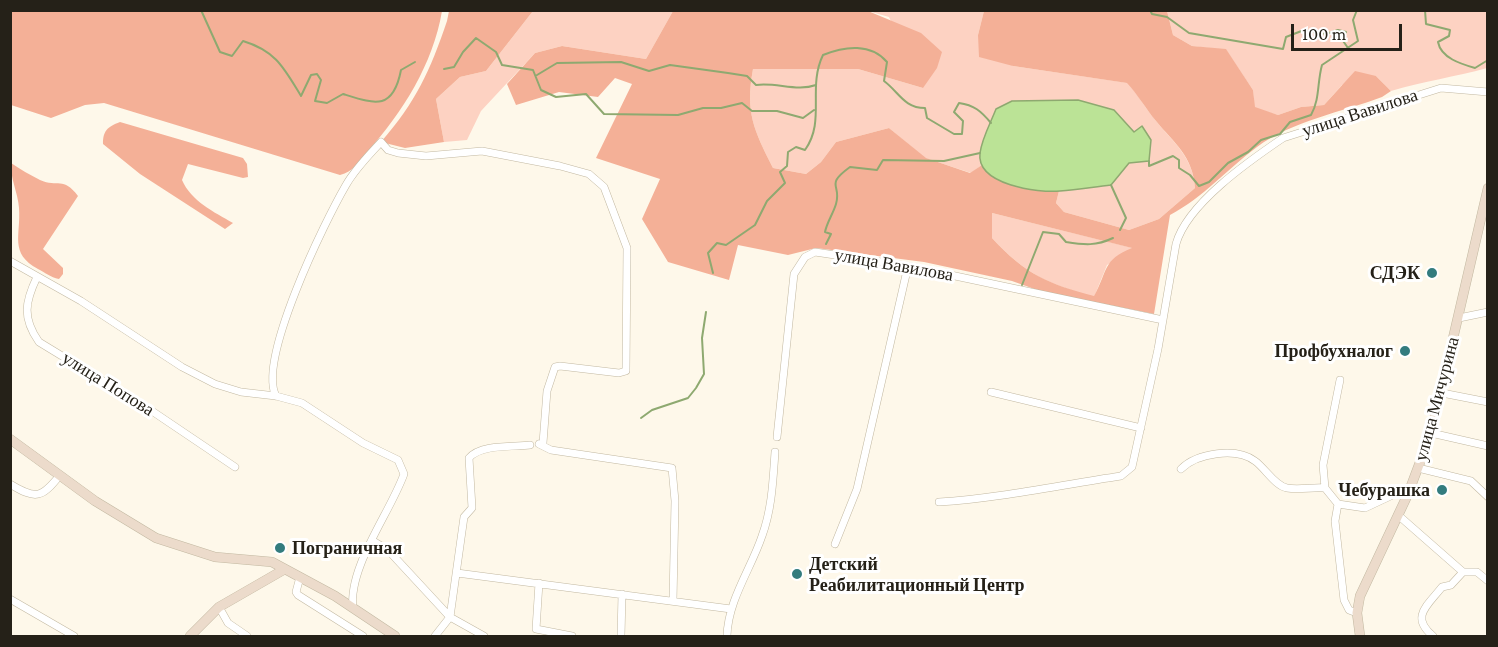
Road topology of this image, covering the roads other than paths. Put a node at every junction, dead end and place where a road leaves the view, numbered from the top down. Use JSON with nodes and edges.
{"nodes":[{"id":1,"x":1488,"y":92,"type":"edge"},
{"id":2,"x":1488,"y":188,"type":"edge"},
{"id":3,"x":1486,"y":202,"type":"edge"},
{"id":4,"x":10,"y":261,"type":"edge"},
{"id":5,"x":908,"y":266,"type":"junction"},
{"id":6,"x":37,"y":277,"type":"junction"},
{"id":7,"x":1488,"y":312,"type":"edge"},
{"id":8,"x":1459,"y":318,"type":"junction"},
{"id":9,"x":1163,"y":321,"type":"junction"},
{"id":10,"x":1340,"y":380,"type":"dead end"},
{"id":11,"x":991,"y":392,"type":"dead end"},
{"id":12,"x":1442,"y":393,"type":"junction"},
{"id":13,"x":276,"y":396,"type":"junction"},
{"id":14,"x":1488,"y":402,"type":"edge"},
{"id":15,"x":1141,"y":428,"type":"junction"},
{"id":16,"x":1431,"y":433,"type":"junction"},
{"id":17,"x":777,"y":437,"type":"dead end"},
{"id":18,"x":10,"y":439,"type":"edge"},
{"id":19,"x":537,"y":444,"type":"junction"},
{"id":20,"x":1488,"y":446,"type":"edge"},
{"id":21,"x":775,"y":452,"type":"dead end"},
{"id":22,"x":235,"y":467,"type":"dead end"},
{"id":23,"x":1418,"y":468,"type":"junction"},
{"id":24,"x":1181,"y":469,"type":"dead end"},
{"id":25,"x":60,"y":475,"type":"junction"},
{"id":26,"x":10,"y":484,"type":"edge"},
{"id":27,"x":1325,"y":488,"type":"junction"},
{"id":28,"x":1408,"y":494,"type":"junction"},
{"id":29,"x":1488,"y":497,"type":"edge"},
{"id":30,"x":939,"y":502,"type":"dead end"},
{"id":31,"x":1338,"y":504,"type":"junction"},
{"id":32,"x":1398,"y":514,"type":"junction"},
{"id":33,"x":373,"y":541,"type":"junction"},
{"id":34,"x":835,"y":544,"type":"dead end"},
{"id":35,"x":285,"y":569,"type":"junction"},
{"id":36,"x":1463,"y":572,"type":"junction"},
{"id":37,"x":457,"y":573,"type":"junction"},
{"id":38,"x":300,"y":577,"type":"junction"},
{"id":39,"x":1488,"y":581,"type":"edge"},
{"id":40,"x":539,"y":583,"type":"junction"},
{"id":41,"x":622,"y":594,"type":"junction"},
{"id":42,"x":10,"y":599,"type":"edge"},
{"id":43,"x":673,"y":601,"type":"junction"},
{"id":44,"x":219,"y":607,"type":"junction"},
{"id":45,"x":354,"y":608,"type":"junction"},
{"id":46,"x":730,"y":609,"type":"junction"},
{"id":47,"x":1357,"y":613,"type":"junction"},
{"id":48,"x":450,"y":616,"type":"junction"},
{"id":49,"x":74,"y":636,"type":"edge"},
{"id":50,"x":190,"y":636,"type":"edge"},
{"id":51,"x":247,"y":636,"type":"edge"},
{"id":52,"x":363,"y":636,"type":"edge"},
{"id":53,"x":395,"y":636,"type":"edge"},
{"id":54,"x":435,"y":636,"type":"edge"},
{"id":55,"x":484,"y":636,"type":"edge"},
{"id":56,"x":572,"y":636,"type":"edge"},
{"id":57,"x":621,"y":636,"type":"edge"},
{"id":58,"x":727,"y":636,"type":"edge"},
{"id":59,"x":1360,"y":636,"type":"edge"},
{"id":60,"x":1433,"y":636,"type":"edge"}],
"edges":[{"from":1,"to":9,"type":"street","name":"улица Вавилова"},
{"from":2,"to":3,"type":"main road","name":"улица Мичурина"},
{"from":3,"to":8,"type":"main road","name":"улица Мичурина"},
{"from":4,"to":6,"type":"street"},
{"from":5,"to":9,"type":"street","name":"улица Вавилова"},
{"from":5,"to":17,"type":"street","name":"улица Вавилова"},
{"from":5,"to":34,"type":"street"},
{"from":6,"to":13,"type":"street"},
{"from":6,"to":22,"type":"street","name":"улица Попова"},
{"from":7,"to":8,"type":"street"},
{"from":8,"to":12,"type":"main road","name":"улица Мичурина"},
{"from":9,"to":15,"type":"street","name":"улица Вавилова"},
{"from":10,"to":27,"type":"street"},
{"from":11,"to":15,"type":"street"},
{"from":12,"to":14,"type":"street"},
{"from":12,"to":16,"type":"main road","name":"улица Мичурина"},
{"from":13,"to":19,"type":"street"},
{"from":13,"to":33,"type":"street"},
{"from":15,"to":30,"type":"street","name":"улица Вавилова"},
{"from":16,"to":20,"type":"street"},
{"from":16,"to":23,"type":"main road","name":"улица Мичурина"},
{"from":18,"to":25,"type":"main road"},
{"from":19,"to":37,"type":"street"},
{"from":19,"to":43,"type":"street"},
{"from":21,"to":46,"type":"street"},
{"from":23,"to":28,"type":"main road","name":"улица Мичурина"},
{"from":23,"to":29,"type":"street"},
{"from":24,"to":27,"type":"street"},
{"from":25,"to":26,"type":"street"},
{"from":25,"to":35,"type":"main road"},
{"from":27,"to":31,"type":"street"},
{"from":28,"to":31,"type":"street"},
{"from":28,"to":32,"type":"main road","name":"улица Мичурина"},
{"from":31,"to":47,"type":"street"},
{"from":32,"to":36,"type":"street"},
{"from":32,"to":47,"type":"main road","name":"улица Мичурина"},
{"from":33,"to":45,"type":"street"},
{"from":33,"to":48,"type":"street"},
{"from":35,"to":38,"type":"main road"},
{"from":35,"to":44,"type":"main road"},
{"from":36,"to":39,"type":"street"},
{"from":36,"to":60,"type":"street"},
{"from":37,"to":40,"type":"street"},
{"from":37,"to":48,"type":"street"},
{"from":38,"to":45,"type":"main road"},
{"from":38,"to":52,"type":"street"},
{"from":40,"to":41,"type":"street"},
{"from":40,"to":56,"type":"street"},
{"from":41,"to":43,"type":"street"},
{"from":41,"to":57,"type":"street"},
{"from":42,"to":49,"type":"street"},
{"from":43,"to":46,"type":"street"},
{"from":44,"to":50,"type":"main road"},
{"from":44,"to":51,"type":"street"},
{"from":45,"to":53,"type":"main road"},
{"from":46,"to":58,"type":"street"},
{"from":47,"to":59,"type":"main road","name":"улица Мичурина"},
{"from":48,"to":54,"type":"street"},
{"from":48,"to":55,"type":"street"}]}
